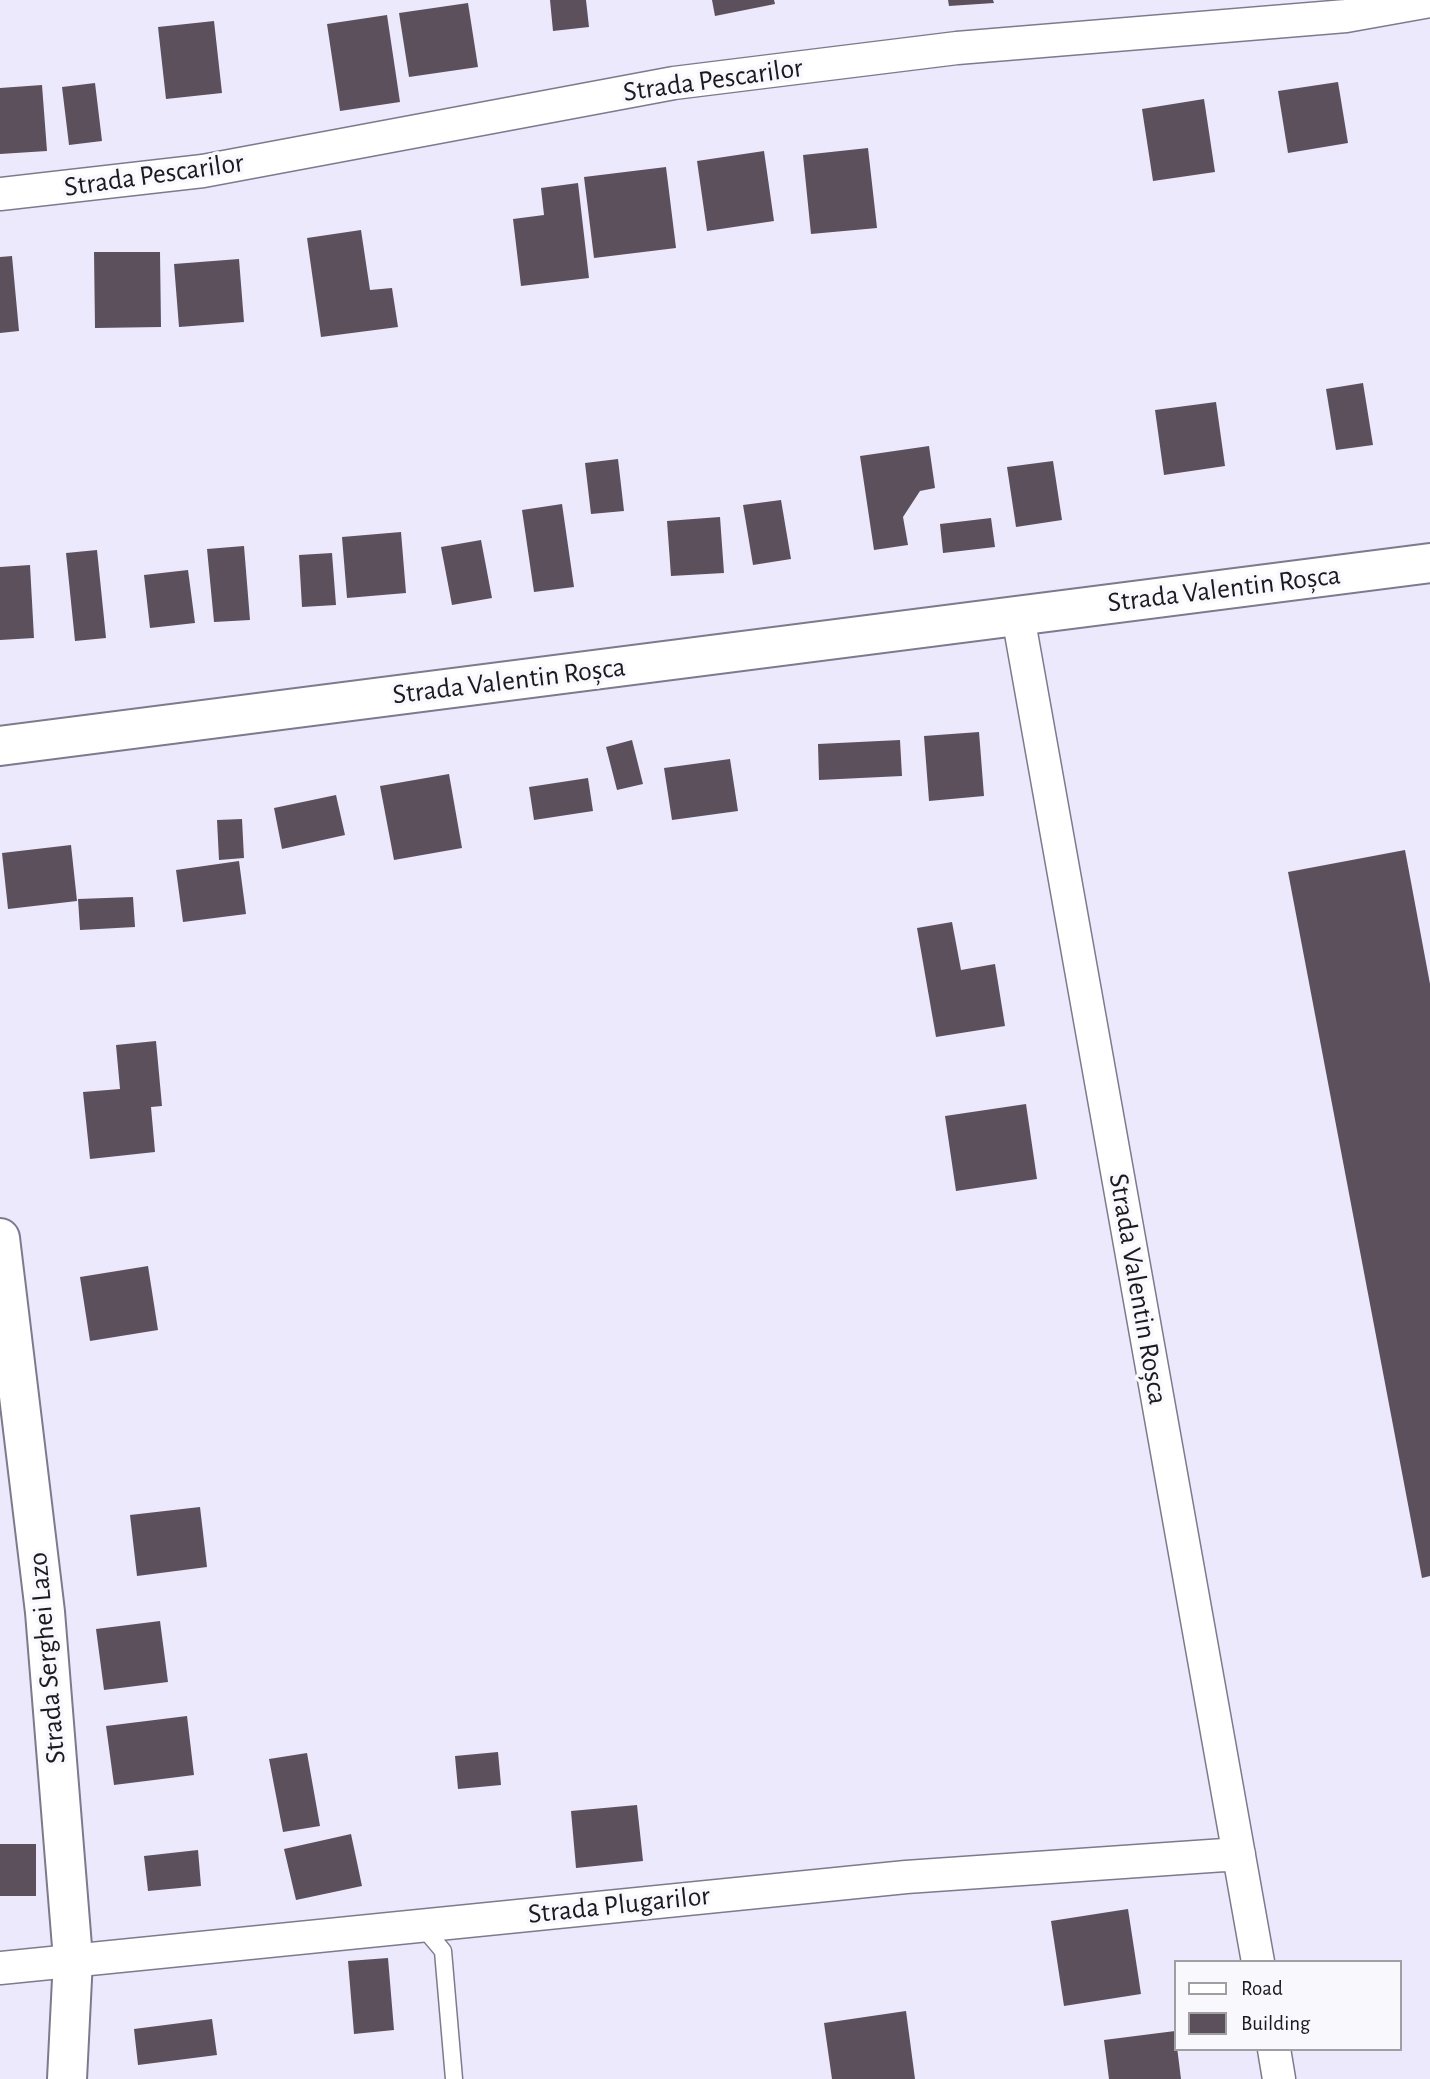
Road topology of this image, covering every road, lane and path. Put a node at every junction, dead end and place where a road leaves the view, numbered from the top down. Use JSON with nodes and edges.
{"nodes":[{"id":1,"x":1430,"y":1,"type":"edge"},
{"id":2,"x":0,"y":194,"type":"edge"},
{"id":3,"x":1430,"y":563,"type":"edge"},
{"id":4,"x":1018,"y":616,"type":"junction"},
{"id":5,"x":0,"y":746,"type":"edge"},
{"id":6,"x":0,"y":1238,"type":"edge"},
{"id":7,"x":7,"y":1354,"type":"edge"},
{"id":8,"x":1239,"y":1854,"type":"junction"},
{"id":9,"x":421,"y":1924,"type":"junction"},
{"id":10,"x":73,"y":1959,"type":"junction"},
{"id":11,"x":1258,"y":1960,"type":"edge"},
{"id":12,"x":0,"y":1968,"type":"edge"},
{"id":13,"x":1274,"y":2051,"type":"edge"},
{"id":14,"x":67,"y":2079,"type":"edge"},
{"id":15,"x":454,"y":2079,"type":"edge"},
{"id":16,"x":1279,"y":2079,"type":"edge"}],
"edges":[{"from":1,"to":2,"type":"street","name":"Strada Pescarilor"},
{"from":3,"to":4,"type":"main road","name":"Strada Valentin Roșca"},
{"from":4,"to":5,"type":"main road","name":"Strada Valentin Roșca"},
{"from":4,"to":8,"type":"street","name":"Strada Valentin Roșca"},
{"from":6,"to":7,"type":"main road","name":"Strada Serghei Lazo"},
{"from":7,"to":10,"type":"main road","name":"Strada Serghei Lazo"},
{"from":8,"to":9,"type":"street","name":"Strada Plugarilor"},
{"from":8,"to":11,"type":"street","name":"Strada Valentin Roșca"},
{"from":9,"to":10,"type":"street","name":"Strada Plugarilor"},
{"from":9,"to":15,"type":"lane"},
{"from":10,"to":12,"type":"street","name":"Strada Plugarilor"},
{"from":10,"to":14,"type":"main road","name":"Strada Serghei Lazo"},
{"from":13,"to":16,"type":"street"}]}
